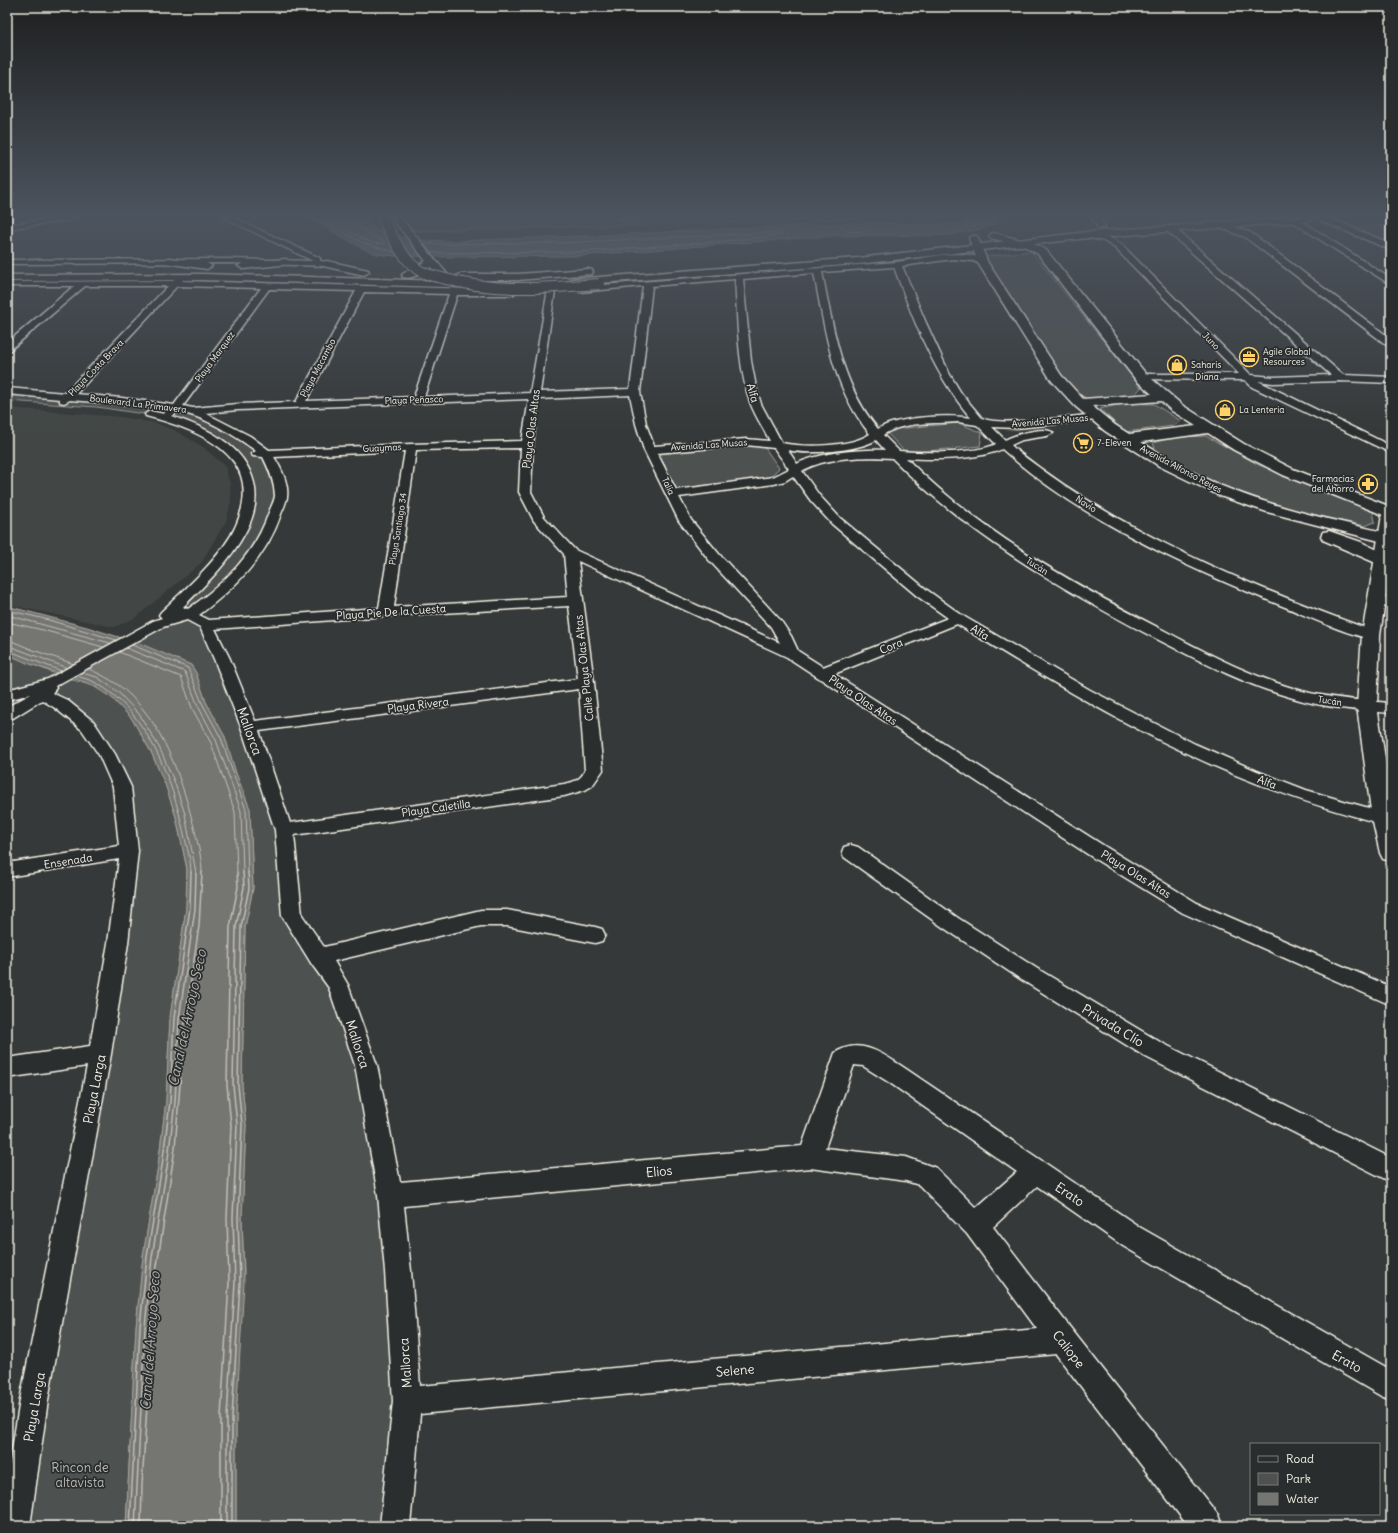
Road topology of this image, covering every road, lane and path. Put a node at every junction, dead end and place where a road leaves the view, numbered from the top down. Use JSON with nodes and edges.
{"nodes":[{"id":1,"x":76,"y":290,"type":"edge"},
{"id":2,"x":169,"y":290,"type":"edge"},
{"id":3,"x":264,"y":290,"type":"edge"},
{"id":4,"x":360,"y":290,"type":"edge"},
{"id":5,"x":434,"y":290,"type":"edge"},
{"id":6,"x":569,"y":290,"type":"edge"},
{"id":7,"x":647,"y":290,"type":"edge"},
{"id":8,"x":740,"y":290,"type":"edge"},
{"id":9,"x":819,"y":290,"type":"edge"},
{"id":10,"x":907,"y":290,"type":"edge"},
{"id":11,"x":1003,"y":290,"type":"edge"},
{"id":12,"x":1072,"y":290,"type":"edge"},
{"id":13,"x":1161,"y":290,"type":"edge"},
{"id":14,"x":1239,"y":290,"type":"edge"},
{"id":15,"x":1320,"y":290,"type":"edge"},
{"id":16,"x":551,"y":291,"type":"junction"},
{"id":17,"x":454,"y":292,"type":"junction"},
{"id":18,"x":1391,"y":344,"type":"edge"},
{"id":19,"x":7,"y":348,"type":"edge"},
{"id":20,"x":1141,"y":377,"type":"junction"},
{"id":21,"x":1246,"y":377,"type":"junction"},
{"id":22,"x":1340,"y":378,"type":"junction"},
{"id":23,"x":1273,"y":380,"type":"junction"},
{"id":24,"x":1391,"y":380,"type":"edge"},
{"id":25,"x":1256,"y":385,"type":"junction"},
{"id":26,"x":1150,"y":386,"type":"junction"},
{"id":27,"x":7,"y":391,"type":"edge"},
{"id":28,"x":635,"y":392,"type":"junction"},
{"id":29,"x":535,"y":395,"type":"junction"},
{"id":30,"x":69,"y":396,"type":"junction"},
{"id":31,"x":1163,"y":397,"type":"junction"},
{"id":32,"x":418,"y":400,"type":"junction"},
{"id":33,"x":7,"y":401,"type":"edge"},
{"id":34,"x":1080,"y":403,"type":"junction"},
{"id":35,"x":59,"y":404,"type":"junction"},
{"id":36,"x":299,"y":405,"type":"junction"},
{"id":37,"x":177,"y":408,"type":"junction"},
{"id":38,"x":193,"y":412,"type":"junction"},
{"id":39,"x":164,"y":417,"type":"junction"},
{"id":40,"x":1096,"y":417,"type":"junction"},
{"id":41,"x":981,"y":422,"type":"junction"},
{"id":42,"x":1108,"y":426,"type":"junction"},
{"id":43,"x":1209,"y":429,"type":"junction"},
{"id":44,"x":878,"y":435,"type":"junction"},
{"id":45,"x":1126,"y":438,"type":"junction"},
{"id":46,"x":527,"y":444,"type":"junction"},
{"id":47,"x":778,"y":445,"type":"junction"},
{"id":48,"x":1003,"y":445,"type":"junction"},
{"id":49,"x":411,"y":447,"type":"junction"},
{"id":50,"x":650,"y":450,"type":"junction"},
{"id":51,"x":1391,"y":450,"type":"edge"},
{"id":52,"x":266,"y":453,"type":"junction"},
{"id":53,"x":896,"y":455,"type":"junction"},
{"id":54,"x":237,"y":456,"type":"junction"},
{"id":55,"x":795,"y":469,"type":"junction"},
{"id":56,"x":671,"y":494,"type":"junction"},
{"id":57,"x":1245,"y":500,"type":"junction"},
{"id":58,"x":1391,"y":512,"type":"edge"},
{"id":59,"x":1388,"y":538,"type":"edge"},
{"id":60,"x":570,"y":553,"type":"junction"},
{"id":61,"x":1382,"y":559,"type":"junction"},
{"id":62,"x":576,"y":601,"type":"junction"},
{"id":63,"x":1384,"y":602,"type":"edge"},
{"id":64,"x":386,"y":612,"type":"junction"},
{"id":65,"x":190,"y":616,"type":"junction"},
{"id":66,"x":958,"y":619,"type":"junction"},
{"id":67,"x":158,"y":624,"type":"junction"},
{"id":68,"x":1371,"y":635,"type":"junction"},
{"id":69,"x":792,"y":654,"type":"junction"},
{"id":70,"x":823,"y":673,"type":"junction"},
{"id":71,"x":586,"y":683,"type":"junction"},
{"id":72,"x":47,"y":685,"type":"junction"},
{"id":73,"x":7,"y":695,"type":"edge"},
{"id":74,"x":1367,"y":706,"type":"junction"},
{"id":75,"x":1391,"y":708,"type":"edge"},
{"id":76,"x":7,"y":714,"type":"edge"},
{"id":77,"x":249,"y":727,"type":"junction"},
{"id":78,"x":587,"y":782,"type":"joint"},
{"id":79,"x":1387,"y":819,"type":"edge"},
{"id":80,"x":284,"y":830,"type":"junction"},
{"id":81,"x":129,"y":851,"type":"junction"},
{"id":82,"x":851,"y":852,"type":"dead end"},
{"id":83,"x":1391,"y":853,"type":"edge"},
{"id":84,"x":7,"y":870,"type":"edge"},
{"id":85,"x":595,"y":935,"type":"dead end"},
{"id":86,"x":318,"y":957,"type":"junction"},
{"id":87,"x":1391,"y":996,"type":"edge"},
{"id":88,"x":100,"y":1054,"type":"junction"},
{"id":89,"x":7,"y":1068,"type":"edge"},
{"id":90,"x":810,"y":1157,"type":"junction"},
{"id":91,"x":1391,"y":1170,"type":"edge"},
{"id":92,"x":1035,"y":1171,"type":"junction"},
{"id":93,"x":927,"y":1176,"type":"joint"},
{"id":94,"x":390,"y":1195,"type":"junction"},
{"id":95,"x":976,"y":1225,"type":"junction"},
{"id":96,"x":1062,"y":1340,"type":"junction"},
{"id":97,"x":1391,"y":1386,"type":"edge"},
{"id":98,"x":407,"y":1400,"type":"junction"},
{"id":99,"x":15,"y":1526,"type":"edge"},
{"id":100,"x":395,"y":1526,"type":"edge"},
{"id":101,"x":1207,"y":1526,"type":"edge"}],
"edges":[{"from":1,"to":19,"type":"street"},
{"from":2,"to":30,"type":"street","name":"Playa Costa Brava"},
{"from":3,"to":37,"type":"street","name":"Playa Marquez"},
{"from":4,"to":36,"type":"street","name":"Playa Macambo"},
{"from":5,"to":17,"type":"street"},
{"from":6,"to":16,"type":"street"},
{"from":7,"to":28,"type":"street","name":"Talía"},
{"from":8,"to":47,"type":"street","name":"Alfa"},
{"from":9,"to":44,"type":"street","name":"Tucán"},
{"from":10,"to":41,"type":"street","name":"Navío"},
{"from":11,"to":34,"type":"main road","name":"Avenida Alfonso Reyes"},
{"from":12,"to":20,"type":"main road"},
{"from":13,"to":21,"type":"street","name":"Juno"},
{"from":14,"to":22,"type":"street"},
{"from":15,"to":18,"type":"street"},
{"from":16,"to":17,"type":"street"},
{"from":16,"to":29,"type":"street","name":"Playa Olas Altas"},
{"from":17,"to":32,"type":"street"},
{"from":20,"to":21,"type":"street","name":"Diana"},
{"from":20,"to":26,"type":"main road"},
{"from":21,"to":23,"type":"street","name":"Diana"},
{"from":21,"to":25,"type":"street","name":"Juno"},
{"from":22,"to":23,"type":"street","name":"Diana"},
{"from":22,"to":24,"type":"street","name":"Diana"},
{"from":23,"to":25,"type":"street","name":"Diana"},
{"from":25,"to":26,"type":"street","name":"Diana"},
{"from":25,"to":51,"type":"street","name":"Juno"},
{"from":26,"to":31,"type":"main road"},
{"from":27,"to":30,"type":"street","name":"Boulevard La Primavera"},
{"from":28,"to":29,"type":"street","name":"Playa Peñasco"},
{"from":28,"to":50,"type":"street","name":"Talía"},
{"from":29,"to":32,"type":"street","name":"Playa Peñasco"},
{"from":29,"to":46,"type":"street","name":"Playa Olas Altas"},
{"from":30,"to":35,"type":"street","name":"Playa Costa Brava"},
{"from":30,"to":37,"type":"street","name":"Boulevard La Primavera"},
{"from":31,"to":34,"type":"main road"},
{"from":31,"to":43,"type":"main road"},
{"from":32,"to":36,"type":"street","name":"Playa Peñasco"},
{"from":33,"to":35,"type":"street","name":"Boulevard La Primavera"},
{"from":34,"to":40,"type":"main road","name":"Avenida Alfonso Reyes"},
{"from":35,"to":39,"type":"street","name":"Boulevard La Primavera"},
{"from":36,"to":38,"type":"street","name":"Playa Peñasco"},
{"from":37,"to":38,"type":"street","name":"Boulevard La Primavera"},
{"from":37,"to":39,"type":"street","name":"Playa Marquez"},
{"from":38,"to":52,"type":"street","name":"Boulevard La Primavera"},
{"from":39,"to":54,"type":"street","name":"Boulevard La Primavera"},
{"from":40,"to":41,"type":"street","name":"Avenida Las Musas"},
{"from":40,"to":42,"type":"main road","name":"Avenida Alfonso Reyes"},
{"from":41,"to":44,"type":"street","name":"Avenida Las Musas"},
{"from":41,"to":48,"type":"street","name":"Navío"},
{"from":42,"to":45,"type":"main road","name":"Avenida Alfonso Reyes"},
{"from":42,"to":48,"type":"street","name":"Avenida Las Musas"},
{"from":43,"to":45,"type":"main road"},
{"from":43,"to":58,"type":"main road"},
{"from":44,"to":47,"type":"street","name":"Avenida Las Musas"},
{"from":44,"to":53,"type":"street","name":"Tucán"},
{"from":45,"to":57,"type":"main road","name":"Avenida Alfonso Reyes"},
{"from":46,"to":49,"type":"street","name":"Guaymas"},
{"from":46,"to":60,"type":"street","name":"Playa Olas Altas"},
{"from":47,"to":50,"type":"street","name":"Avenida Las Musas"},
{"from":47,"to":55,"type":"street","name":"Alfa"},
{"from":48,"to":53,"type":"street","name":"Avenida Las Musas"},
{"from":48,"to":68,"type":"street","name":"Navío"},
{"from":49,"to":52,"type":"street","name":"Guaymas"},
{"from":49,"to":64,"type":"street","name":"Playa Santiago 34"},
{"from":50,"to":56,"type":"street","name":"Talía"},
{"from":52,"to":54,"type":"street","name":"Guaymas"},
{"from":52,"to":65,"type":"street","name":"Boulevard La Primavera"},
{"from":53,"to":55,"type":"street","name":"Avenida Las Musas"},
{"from":53,"to":74,"type":"street","name":"Tucán"},
{"from":54,"to":65,"type":"street","name":"Boulevard La Primavera"},
{"from":55,"to":56,"type":"street","name":"Avenida Las Musas"},
{"from":55,"to":66,"type":"street","name":"Alfa"},
{"from":56,"to":69,"type":"street","name":"Talía"},
{"from":57,"to":59,"type":"main road","name":"Avenida Alfonso Reyes"},
{"from":57,"to":61,"type":"main road"},
{"from":58,"to":59,"type":"street"},
{"from":59,"to":61,"type":"street"},
{"from":60,"to":62,"type":"street","name":"Calle Playa Olas Altas"},
{"from":60,"to":69,"type":"street","name":"Playa Olas Altas"},
{"from":61,"to":63,"type":"street"},
{"from":62,"to":64,"type":"street","name":"Playa Pie De la Cuesta"},
{"from":62,"to":71,"type":"street","name":"Calle Playa Olas Altas"},
{"from":63,"to":68,"type":"street"},
{"from":64,"to":65,"type":"street","name":"Playa Pie De la Cuesta"},
{"from":65,"to":67,"type":"street","name":"Boulevard La Primavera"},
{"from":65,"to":67,"type":"street","name":"Boulevard La Primavera"},
{"from":65,"to":77,"type":"street","name":"Mallorca"},
{"from":66,"to":70,"type":"street","name":"Cora"},
{"from":66,"to":79,"type":"street","name":"Alfa"},
{"from":67,"to":72,"type":"street","name":"Boulevard La Primavera"},
{"from":68,"to":74,"type":"street"},
{"from":69,"to":70,"type":"street","name":"Playa Olas Altas"},
{"from":70,"to":87,"type":"street","name":"Playa Olas Altas"},
{"from":71,"to":77,"type":"street","name":"Playa Rivera"},
{"from":71,"to":78,"type":"street","name":"Calle Playa Olas Altas"},
{"from":72,"to":73,"type":"street","name":"Boulevard La Primavera"},
{"from":72,"to":76,"type":"street","name":"Boulevard La Primavera"},
{"from":72,"to":81,"type":"street","name":"Playa Larga"},
{"from":74,"to":75,"type":"street","name":"Tucán"},
{"from":74,"to":79,"type":"street"},
{"from":77,"to":80,"type":"street","name":"Mallorca"},
{"from":78,"to":80,"type":"street","name":"Playa Caletilla"},
{"from":79,"to":83,"type":"street"},
{"from":80,"to":86,"type":"street","name":"Mallorca"},
{"from":81,"to":84,"type":"street","name":"Ensenada"},
{"from":81,"to":88,"type":"street","name":"Playa Larga"},
{"from":82,"to":91,"type":"street","name":"Privada Clío"},
{"from":85,"to":86,"type":"street"},
{"from":86,"to":94,"type":"street","name":"Mallorca"},
{"from":88,"to":89,"type":"street"},
{"from":88,"to":99,"type":"street","name":"Playa Larga"},
{"from":90,"to":92,"type":"street","name":"Erato"},
{"from":90,"to":93,"type":"street","name":"Elios"},
{"from":90,"to":94,"type":"street","name":"Elios"},
{"from":92,"to":95,"type":"street"},
{"from":92,"to":97,"type":"street","name":"Erato"},
{"from":93,"to":95,"type":"street","name":"Calíope"},
{"from":94,"to":98,"type":"street","name":"Mallorca"},
{"from":95,"to":96,"type":"street","name":"Calíope"},
{"from":96,"to":98,"type":"street","name":"Selene"},
{"from":96,"to":101,"type":"street","name":"Calíope"},
{"from":98,"to":100,"type":"street","name":"Mallorca"}]}
